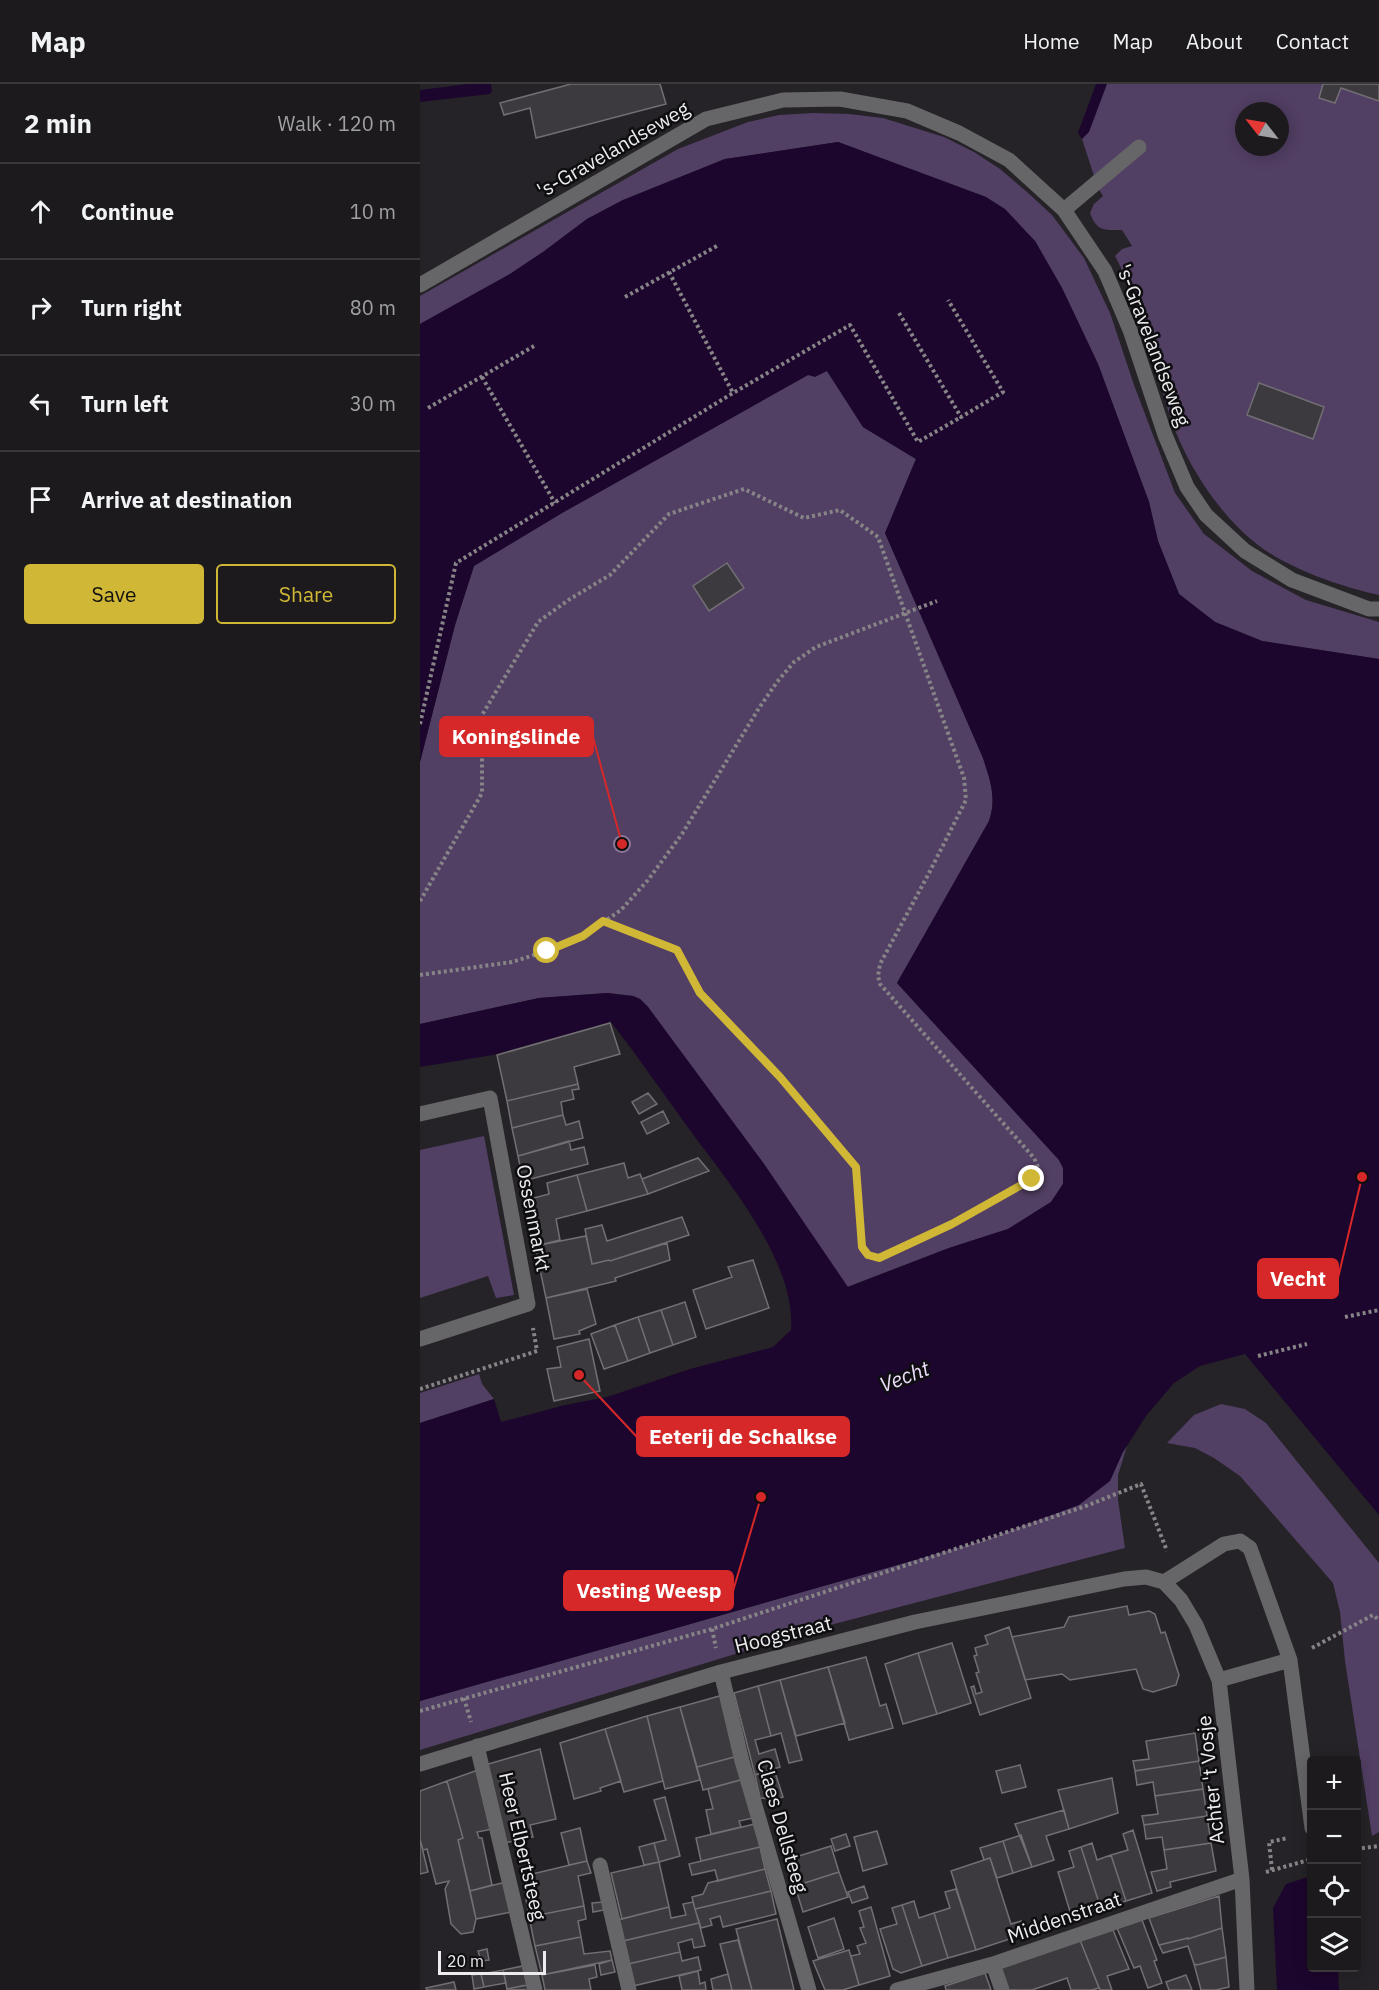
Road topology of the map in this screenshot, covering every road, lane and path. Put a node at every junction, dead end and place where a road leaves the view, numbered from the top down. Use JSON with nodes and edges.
{"nodes":[{"id":1,"x":1139,"y":147,"type":"dead end"},
{"id":2,"x":1064,"y":210,"type":"junction"},
{"id":3,"x":717,"y":246,"type":"dead end"},
{"id":4,"x":669,"y":272,"type":"junction"},
{"id":5,"x":420,"y":285,"type":"edge"},
{"id":6,"x":625,"y":297,"type":"dead end"},
{"id":7,"x":948,"y":300,"type":"dead end"},
{"id":8,"x":899,"y":313,"type":"dead end"},
{"id":9,"x":534,"y":346,"type":"dead end"},
{"id":10,"x":482,"y":377,"type":"dead end"},
{"id":11,"x":733,"y":393,"type":"junction"},
{"id":12,"x":428,"y":408,"type":"dead end"},
{"id":13,"x":961,"y":417,"type":"junction"},
{"id":14,"x":555,"y":502,"type":"junction"},
{"id":15,"x":937,"y":601,"type":"dead end"},
{"id":16,"x":1379,"y":609,"type":"edge"},
{"id":17,"x":906,"y":613,"type":"junction"},
{"id":18,"x":420,"y":724,"type":"edge"},
{"id":19,"x":420,"y":901,"type":"edge"},
{"id":20,"x":603,"y":921,"type":"junction"},
{"id":21,"x":420,"y":975,"type":"edge"},
{"id":22,"x":420,"y":1114,"type":"edge"},
{"id":23,"x":528,"y":1304,"type":"junction"},
{"id":24,"x":1379,"y":1310,"type":"edge"},
{"id":25,"x":1345,"y":1317,"type":"dead end"},
{"id":26,"x":420,"y":1339,"type":"edge"},
{"id":27,"x":1307,"y":1344,"type":"dead end"},
{"id":28,"x":1258,"y":1356,"type":"dead end"},
{"id":29,"x":420,"y":1389,"type":"edge"},
{"id":30,"x":1164,"y":1582,"type":"junction"},
{"id":31,"x":1379,"y":1620,"type":"edge"},
{"id":32,"x":1290,"y":1660,"type":"junction"},
{"id":33,"x":720,"y":1672,"type":"junction"},
{"id":34,"x":1219,"y":1680,"type":"junction"},
{"id":35,"x":420,"y":1711,"type":"edge"},
{"id":36,"x":477,"y":1746,"type":"junction"},
{"id":37,"x":420,"y":1764,"type":"edge"},
{"id":38,"x":1309,"y":1810,"type":"edge"},
{"id":39,"x":1290,"y":1838,"type":"dead end"},
{"id":40,"x":1379,"y":1846,"type":"edge"},
{"id":41,"x":1361,"y":1848,"type":"edge"},
{"id":42,"x":1307,"y":1860,"type":"edge"},
{"id":43,"x":600,"y":1865,"type":"dead end"},
{"id":44,"x":1242,"y":1879,"type":"junction"},
{"id":45,"x":993,"y":1964,"type":"junction"},
{"id":46,"x":535,"y":1990,"type":"edge"},
{"id":47,"x":629,"y":1990,"type":"edge"},
{"id":48,"x":809,"y":1990,"type":"edge"},
{"id":49,"x":897,"y":1990,"type":"edge"},
{"id":50,"x":1002,"y":1990,"type":"edge"},
{"id":51,"x":1247,"y":1990,"type":"edge"}],
"edges":[{"from":1,"to":2,"type":"street"},
{"from":2,"to":5,"type":"street","name":"'s-Gravelandseweg"},
{"from":2,"to":16,"type":"street","name":"'s-Gravelandseweg"},
{"from":3,"to":4,"type":"path"},
{"from":4,"to":6,"type":"path"},
{"from":4,"to":11,"type":"path"},
{"from":7,"to":13,"type":"path"},
{"from":8,"to":13,"type":"path"},
{"from":9,"to":12,"type":"path"},
{"from":10,"to":14,"type":"path"},
{"from":11,"to":13,"type":"path"},
{"from":11,"to":14,"type":"path"},
{"from":14,"to":18,"type":"path"},
{"from":15,"to":17,"type":"path"},
{"from":17,"to":19,"type":"path"},
{"from":17,"to":20,"type":"path"},
{"from":17,"to":20,"type":"path"},
{"from":20,"to":21,"type":"path"},
{"from":22,"to":23,"type":"street","name":"Ossenmarkt"},
{"from":23,"to":26,"type":"street"},
{"from":23,"to":29,"type":"path"},
{"from":24,"to":25,"type":"path"},
{"from":27,"to":28,"type":"path"},
{"from":30,"to":32,"type":"street"},
{"from":30,"to":33,"type":"street","name":"Hoogstraat"},
{"from":30,"to":34,"type":"street","name":"Achter 't Vosje"},
{"from":30,"to":35,"type":"path"},
{"from":31,"to":32,"type":"path"},
{"from":32,"to":34,"type":"street"},
{"from":32,"to":38,"type":"street"},
{"from":33,"to":36,"type":"street","name":"Hoogstraat"},
{"from":33,"to":48,"type":"street","name":"Claes Dellsteeg"},
{"from":34,"to":44,"type":"street","name":"Achter 't Vosje"},
{"from":36,"to":37,"type":"street","name":"Hoogstraat"},
{"from":36,"to":46,"type":"street","name":"Heer Elbertsteeg"},
{"from":39,"to":42,"type":"path"},
{"from":40,"to":41,"type":"path"},
{"from":43,"to":47,"type":"street"},
{"from":44,"to":45,"type":"street","name":"Middenstraat"},
{"from":44,"to":51,"type":"street","name":"Achter 't Vosje"},
{"from":45,"to":49,"type":"street","name":"Middenstraat"},
{"from":45,"to":50,"type":"street"}]}
